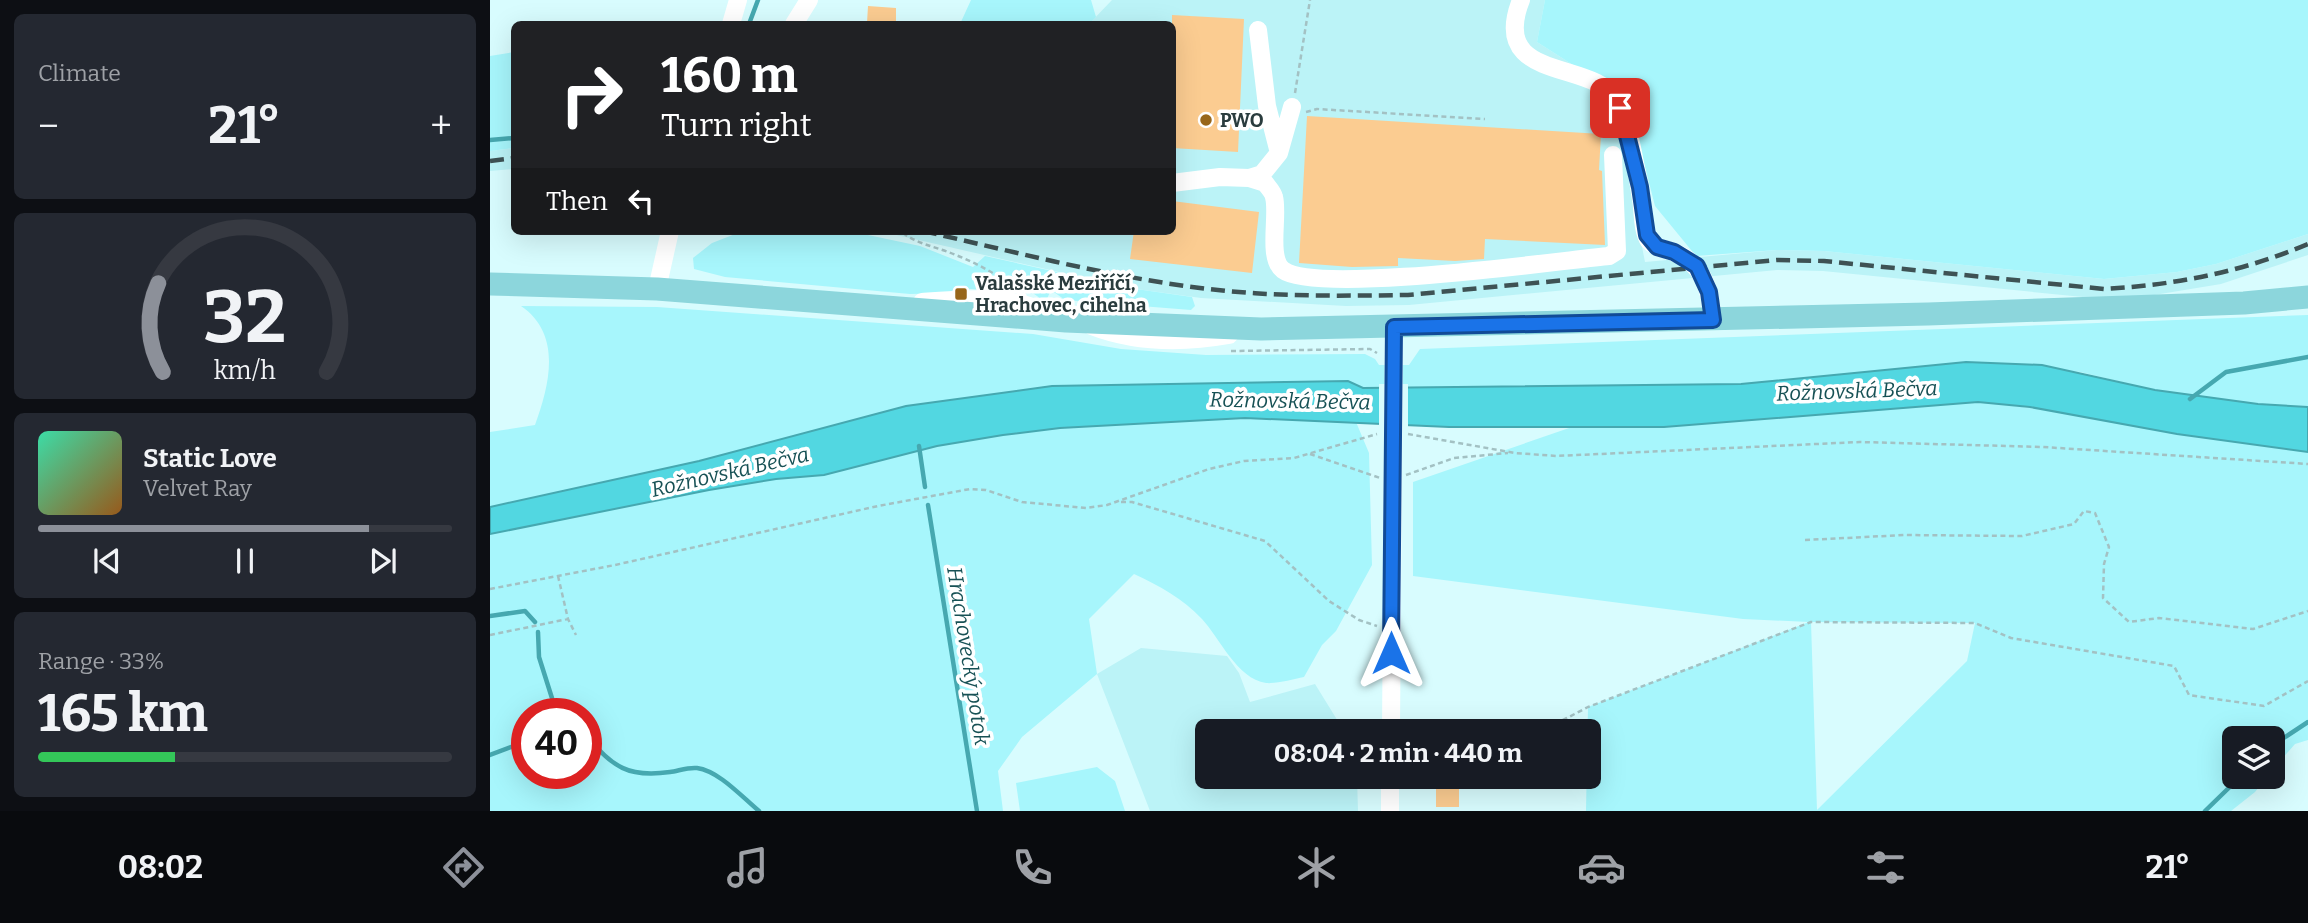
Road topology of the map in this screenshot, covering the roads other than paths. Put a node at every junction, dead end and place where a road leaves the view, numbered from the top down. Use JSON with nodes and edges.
{"nodes":[{"id":1,"x":738,"y":0,"type":"edge"},
{"id":2,"x":809,"y":0,"type":"edge"},
{"id":3,"x":1521,"y":0,"type":"edge"},
{"id":4,"x":732,"y":21,"type":"edge"},
{"id":5,"x":796,"y":21,"type":"edge"},
{"id":6,"x":1258,"y":30,"type":"dead end"},
{"id":7,"x":1290,"y":114,"type":"road end"},
{"id":8,"x":1279,"y":153,"type":"junction"},
{"id":9,"x":1613,"y":155,"type":"dead end"},
{"id":10,"x":1249,"y":178,"type":"junction"},
{"id":11,"x":1176,"y":182,"type":"edge"},
{"id":12,"x":669,"y":235,"type":"edge"},
{"id":13,"x":490,"y":284,"type":"edge"},
{"id":14,"x":657,"y":289,"type":"junction"},
{"id":15,"x":2308,"y":297,"type":"edge"},
{"id":16,"x":1713,"y":320,"type":"junction"},
{"id":17,"x":1394,"y":327,"type":"junction"},
{"id":18,"x":1391,"y":719,"type":"edge"},
{"id":19,"x":1390,"y":789,"type":"edge"},
{"id":20,"x":1390,"y":811,"type":"edge"}],
"edges":[{"from":1,"to":4,"type":"street"},
{"from":2,"to":5,"type":"street"},
{"from":3,"to":16,"type":"street"},
{"from":6,"to":8,"type":"street"},
{"from":7,"to":8,"type":"street"},
{"from":8,"to":10,"type":"street"},
{"from":9,"to":10,"type":"street"},
{"from":10,"to":11,"type":"street"},
{"from":12,"to":14,"type":"street"},
{"from":13,"to":14,"type":"main road"},
{"from":14,"to":17,"type":"main road"},
{"from":15,"to":16,"type":"main road"},
{"from":16,"to":17,"type":"main road"},
{"from":17,"to":18,"type":"street"},
{"from":19,"to":20,"type":"street"}]}
